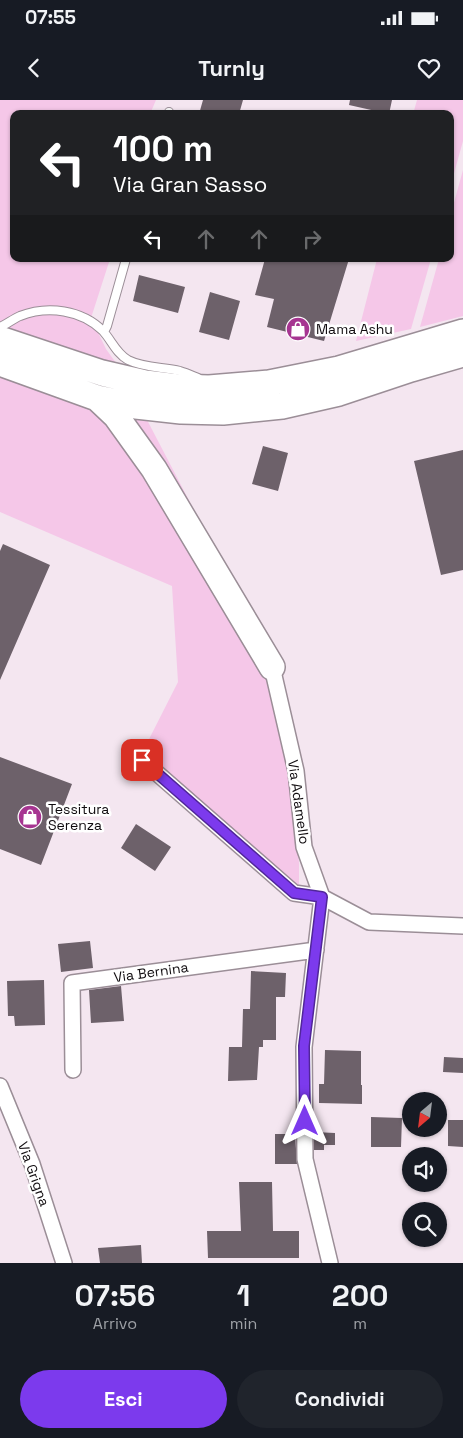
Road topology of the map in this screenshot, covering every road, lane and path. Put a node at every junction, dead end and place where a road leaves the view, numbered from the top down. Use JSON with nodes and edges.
{"nodes":[{"id":1,"x":125,"y":262,"type":"edge"},
{"id":2,"x":0,"y":327,"type":"edge"},
{"id":3,"x":104,"y":332,"type":"junction"},
{"id":4,"x":463,"y":332,"type":"edge"},
{"id":5,"x":0,"y":339,"type":"edge"},
{"id":6,"x":463,"y":354,"type":"edge"},
{"id":7,"x":0,"y":363,"type":"edge"},
{"id":8,"x":209,"y":388,"type":"junction"},
{"id":9,"x":97,"y":398,"type":"junction"},
{"id":10,"x":272,"y":667,"type":"joint"},
{"id":11,"x":142,"y":760,"type":"dead end"},
{"id":12,"x":322,"y":897,"type":"junction"},
{"id":13,"x":463,"y":926,"type":"edge"},
{"id":14,"x":316,"y":950,"type":"junction"},
{"id":15,"x":73,"y":1070,"type":"dead end"},
{"id":16,"x":0,"y":1086,"type":"edge"},
{"id":17,"x":64,"y":1263,"type":"edge"},
{"id":18,"x":330,"y":1263,"type":"edge"}],
"edges":[{"from":1,"to":3,"type":"lane"},
{"from":2,"to":3,"type":"lane"},
{"from":3,"to":8,"type":"lane"},
{"from":4,"to":8,"type":"main road"},
{"from":5,"to":8,"type":"main road"},
{"from":6,"to":9,"type":"main road"},
{"from":7,"to":9,"type":"main road"},
{"from":9,"to":10,"type":"main road"},
{"from":10,"to":12,"type":"street","name":"Via Adamello"},
{"from":11,"to":12,"type":"street"},
{"from":12,"to":13,"type":"street"},
{"from":12,"to":14,"type":"street","name":"Via Adamello"},
{"from":14,"to":15,"type":"street","name":"Via Bernina"},
{"from":14,"to":18,"type":"street","name":"Via Adamello"},
{"from":16,"to":17,"type":"street","name":"Via Grigna"}]}
